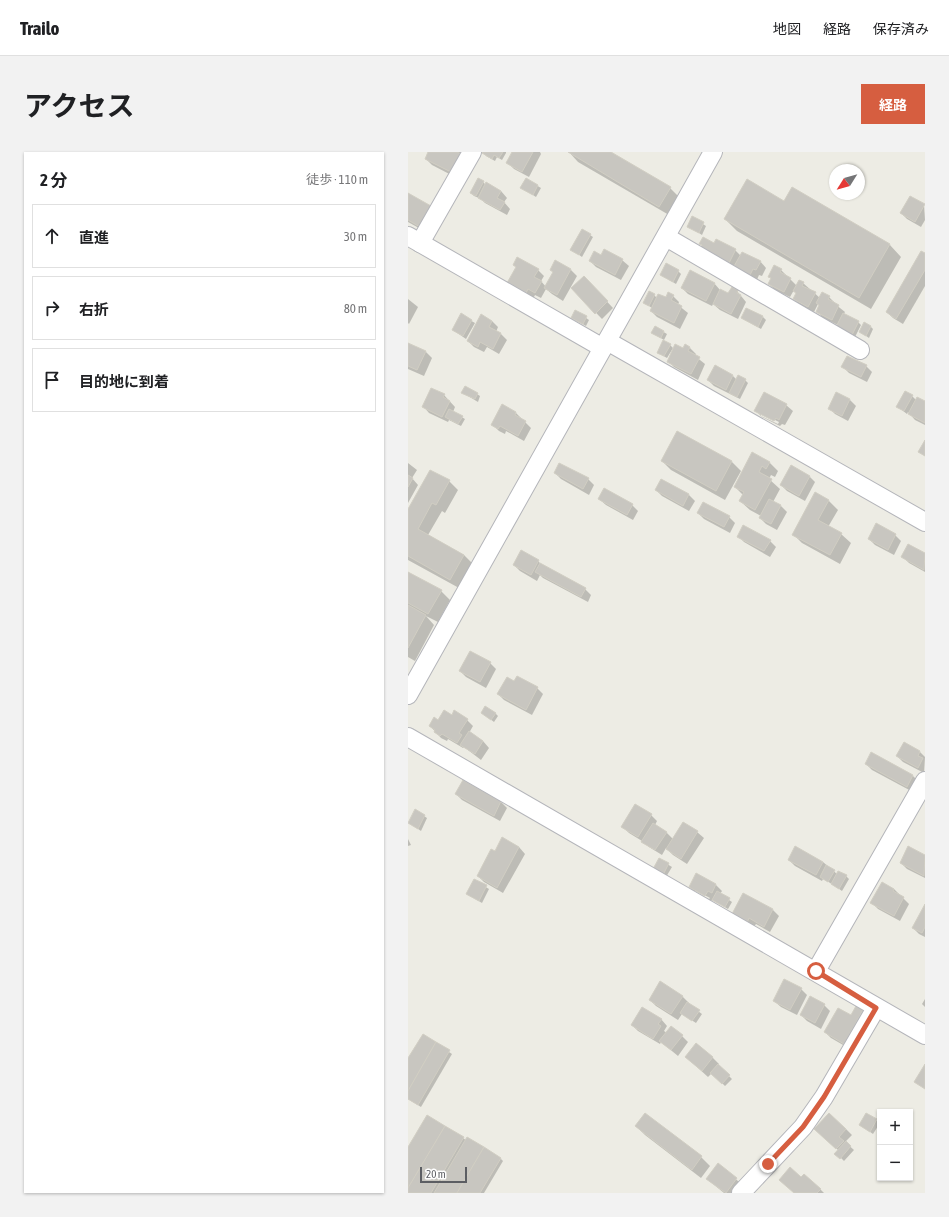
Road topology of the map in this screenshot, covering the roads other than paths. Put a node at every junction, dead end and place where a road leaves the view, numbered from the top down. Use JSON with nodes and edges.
{"nodes":[{"id":1,"x":472,"y":152,"type":"edge"},
{"id":2,"x":713,"y":152,"type":"edge"},
{"id":3,"x":666,"y":237,"type":"junction"},
{"id":4,"x":414,"y":240,"type":"edge"},
{"id":5,"x":605,"y":345,"type":"junction"},
{"id":6,"x":860,"y":350,"type":"dead end"},
{"id":7,"x":925,"y":522,"type":"edge"},
{"id":8,"x":408,"y":695,"type":"edge"},
{"id":9,"x":408,"y":737,"type":"edge"},
{"id":10,"x":925,"y":781,"type":"edge"},
{"id":11,"x":816,"y":971,"type":"junction"},
{"id":12,"x":876,"y":1008,"type":"junction"},
{"id":13,"x":925,"y":1035,"type":"edge"},
{"id":14,"x":742,"y":1193,"type":"edge"}],
"edges":[{"from":1,"to":4,"type":"street"},
{"from":2,"to":3,"type":"street"},
{"from":3,"to":5,"type":"street"},
{"from":3,"to":6,"type":"street"},
{"from":4,"to":5,"type":"street"},
{"from":5,"to":7,"type":"street"},
{"from":5,"to":8,"type":"street"},
{"from":9,"to":11,"type":"street"},
{"from":10,"to":11,"type":"street"},
{"from":11,"to":12,"type":"street"},
{"from":12,"to":13,"type":"street"},
{"from":12,"to":14,"type":"street"}]}
